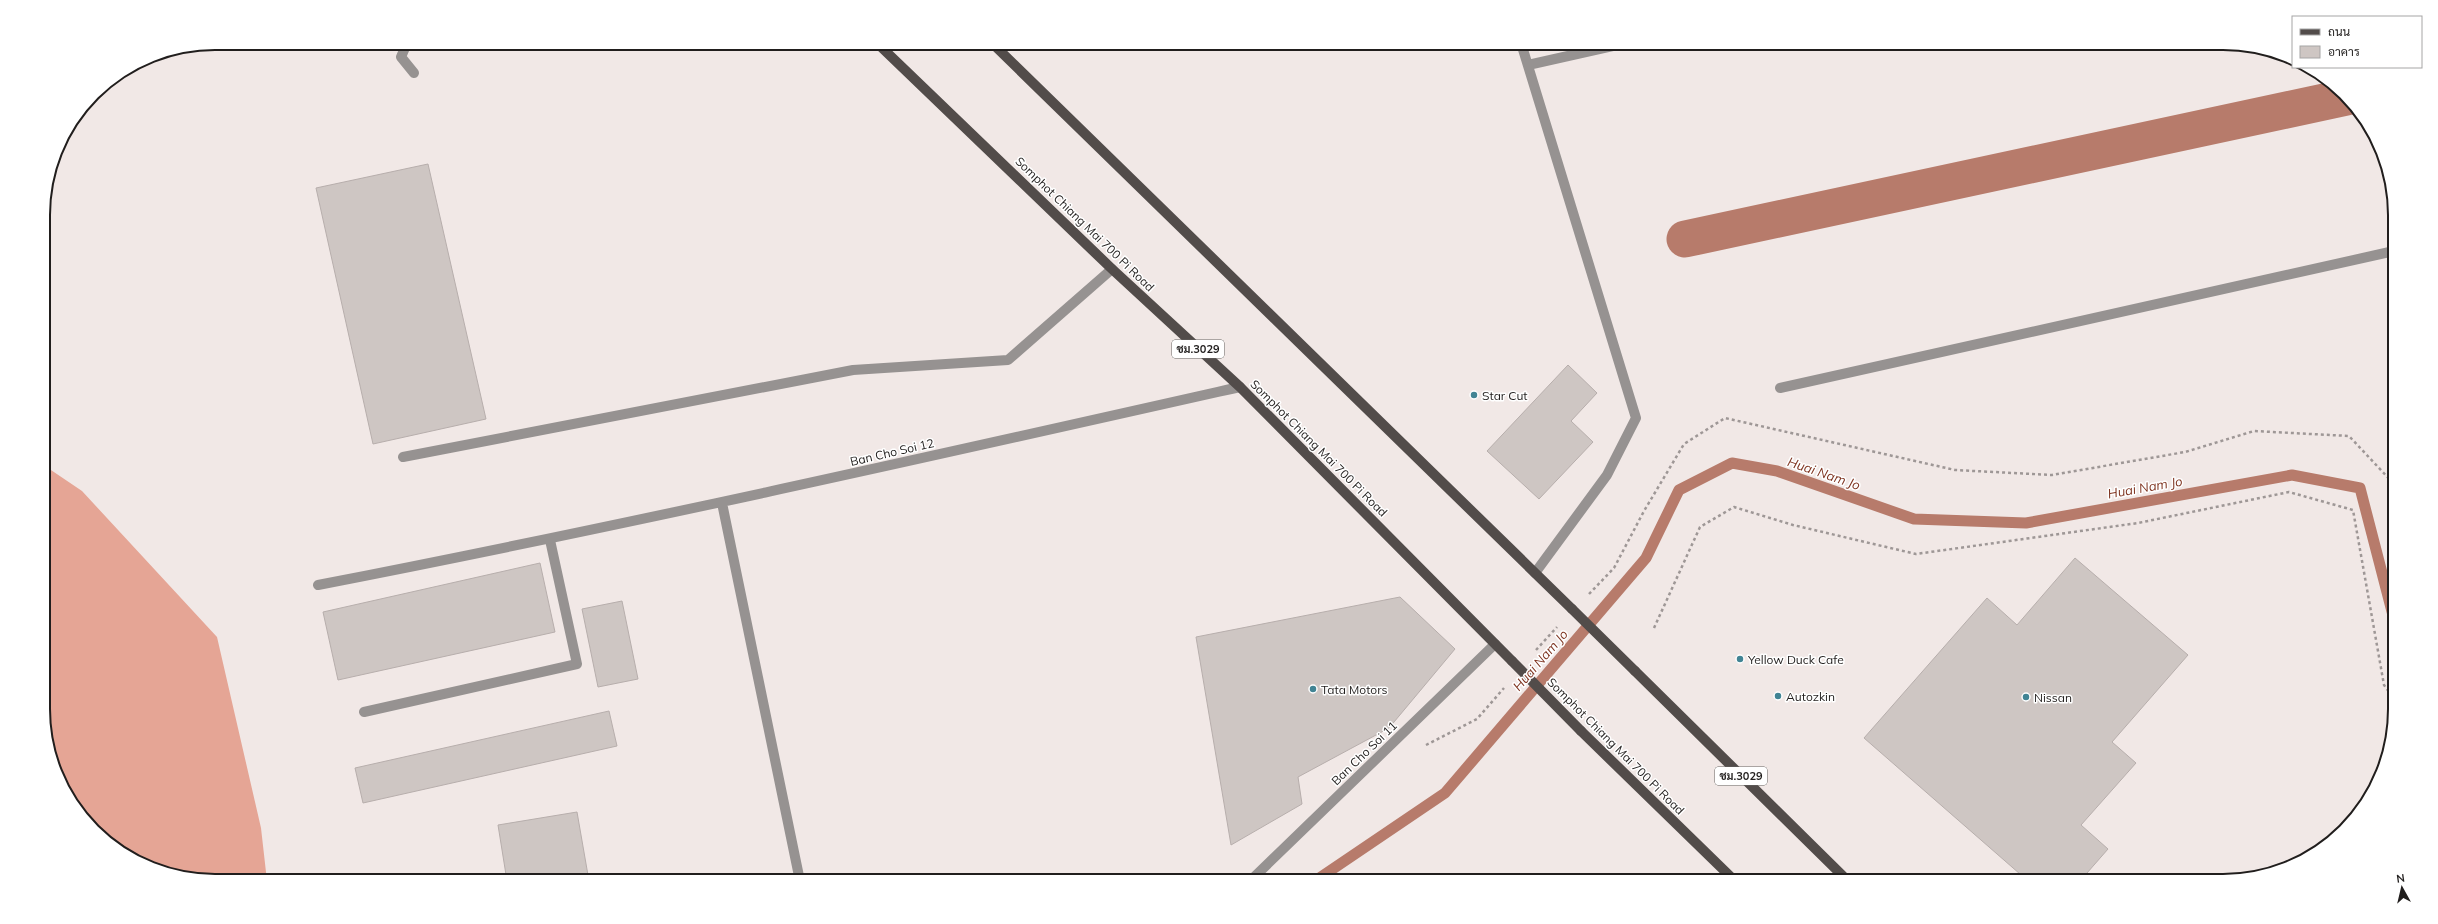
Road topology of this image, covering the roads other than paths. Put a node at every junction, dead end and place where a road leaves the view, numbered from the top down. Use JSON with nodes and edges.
{"nodes":[{"id":1,"x":404,"y":50,"type":"edge"},
{"id":2,"x":884,"y":50,"type":"edge"},
{"id":3,"x":999,"y":50,"type":"edge"},
{"id":4,"x":1523,"y":50,"type":"edge"},
{"id":5,"x":1595,"y":50,"type":"edge"},
{"id":6,"x":1528,"y":65,"type":"junction"},
{"id":7,"x":414,"y":72,"type":"dead end"},
{"id":8,"x":2388,"y":251,"type":"edge"},
{"id":9,"x":1112,"y":269,"type":"junction"},
{"id":10,"x":1240,"y":387,"type":"junction"},
{"id":11,"x":1780,"y":388,"type":"dead end"},
{"id":12,"x":403,"y":457,"type":"dead end"},
{"id":13,"x":722,"y":503,"type":"junction"},
{"id":14,"x":550,"y":540,"type":"junction"},
{"id":15,"x":1535,"y":573,"type":"junction"},
{"id":16,"x":318,"y":585,"type":"dead end"},
{"id":17,"x":1495,"y":644,"type":"junction"},
{"id":18,"x":364,"y":712,"type":"dead end"},
{"id":19,"x":799,"y":874,"type":"edge"},
{"id":20,"x":1257,"y":874,"type":"edge"},
{"id":21,"x":1727,"y":874,"type":"edge"},
{"id":22,"x":1841,"y":874,"type":"edge"}],
"edges":[{"from":1,"to":7,"type":"street"},
{"from":2,"to":9,"type":"main road","name":"Somphot Chiang Mai 700 Pi Road","number":"ชม.3029"},
{"from":3,"to":15,"type":"main road","number":"ชม.3029"},
{"from":4,"to":6,"type":"street"},
{"from":5,"to":6,"type":"street"},
{"from":6,"to":15,"type":"street"},
{"from":8,"to":11,"type":"street"},
{"from":9,"to":10,"type":"main road","name":"Somphot Chiang Mai 700 Pi Road","number":"ชม.3029"},
{"from":9,"to":12,"type":"street"},
{"from":10,"to":13,"type":"street","name":"Ban Cho Soi 12"},
{"from":10,"to":17,"type":"main road","name":"Somphot Chiang Mai 700 Pi Road","number":"ชม.3029"},
{"from":13,"to":14,"type":"street","name":"Ban Cho Soi 12"},
{"from":13,"to":19,"type":"street"},
{"from":14,"to":16,"type":"street","name":"Ban Cho Soi 12"},
{"from":14,"to":18,"type":"street"},
{"from":15,"to":22,"type":"main road","number":"ชม.3029","bridge":true},
{"from":17,"to":20,"type":"street","name":"Ban Cho Soi 11"},
{"from":17,"to":21,"type":"main road","name":"Somphot Chiang Mai 700 Pi Road","number":"ชม.3029","bridge":true}]}
